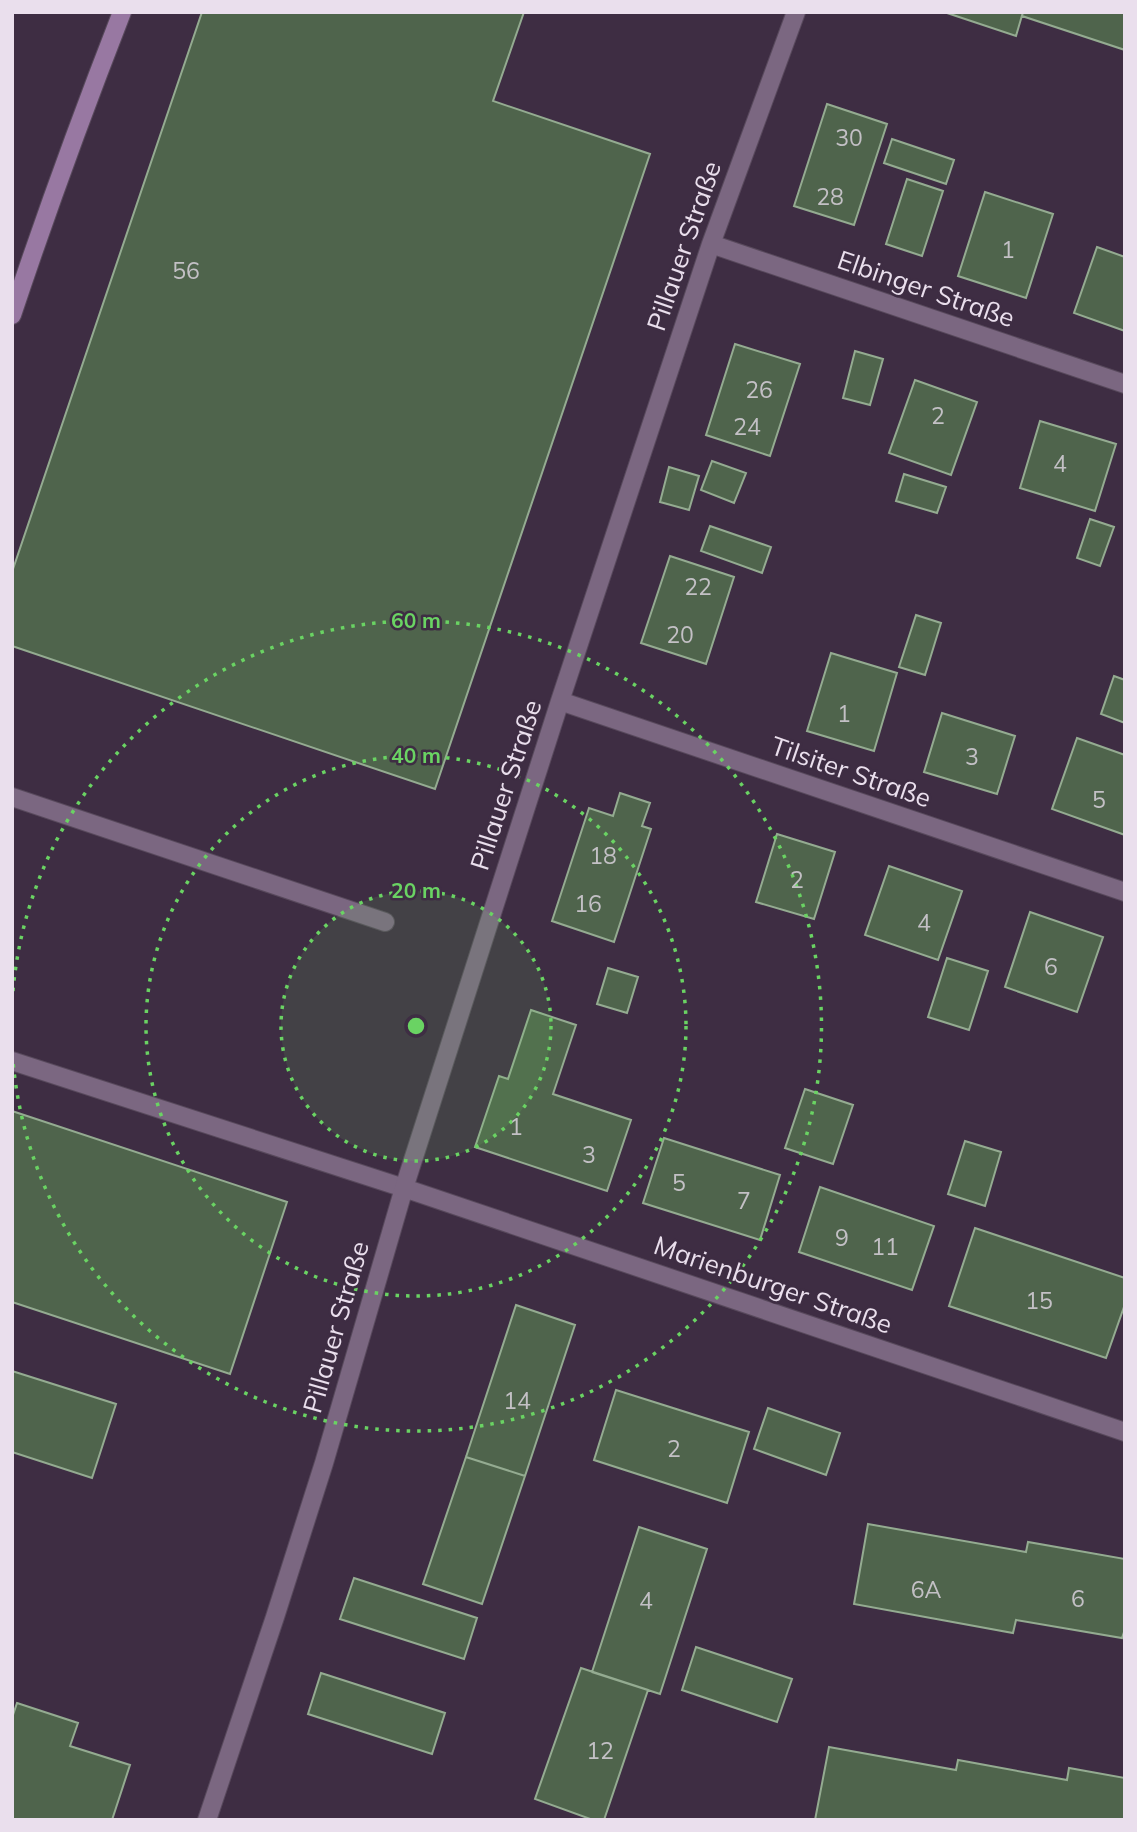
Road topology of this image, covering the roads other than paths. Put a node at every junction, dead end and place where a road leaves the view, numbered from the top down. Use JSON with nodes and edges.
{"nodes":[{"id":1,"x":122,"y":12,"type":"edge"},
{"id":2,"x":796,"y":12,"type":"edge"},
{"id":3,"x":710,"y":244,"type":"junction"},
{"id":4,"x":12,"y":315,"type":"edge"},
{"id":5,"x":1125,"y":384,"type":"edge"},
{"id":6,"x":560,"y":701,"type":"junction"},
{"id":7,"x":12,"y":797,"type":"edge"},
{"id":8,"x":1125,"y":892,"type":"edge"},
{"id":9,"x":385,"y":922,"type":"dead end"},
{"id":10,"x":12,"y":1061,"type":"edge"},
{"id":11,"x":404,"y":1188,"type":"junction"},
{"id":12,"x":1125,"y":1432,"type":"edge"},
{"id":13,"x":207,"y":1820,"type":"edge"}],
"edges":[{"from":1,"to":4,"type":"main road"},
{"from":2,"to":3,"type":"street","name":"Pillauer Straße"},
{"from":3,"to":5,"type":"street","name":"Elbinger Straße"},
{"from":3,"to":6,"type":"street","name":"Pillauer Straße"},
{"from":6,"to":8,"type":"street","name":"Tilsiter Straße"},
{"from":6,"to":11,"type":"street","name":"Pillauer Straße"},
{"from":7,"to":9,"type":"street"},
{"from":10,"to":11,"type":"street","name":"Marienburger Straße"},
{"from":11,"to":12,"type":"street","name":"Marienburger Straße"},
{"from":11,"to":13,"type":"street","name":"Pillauer Straße"}]}
